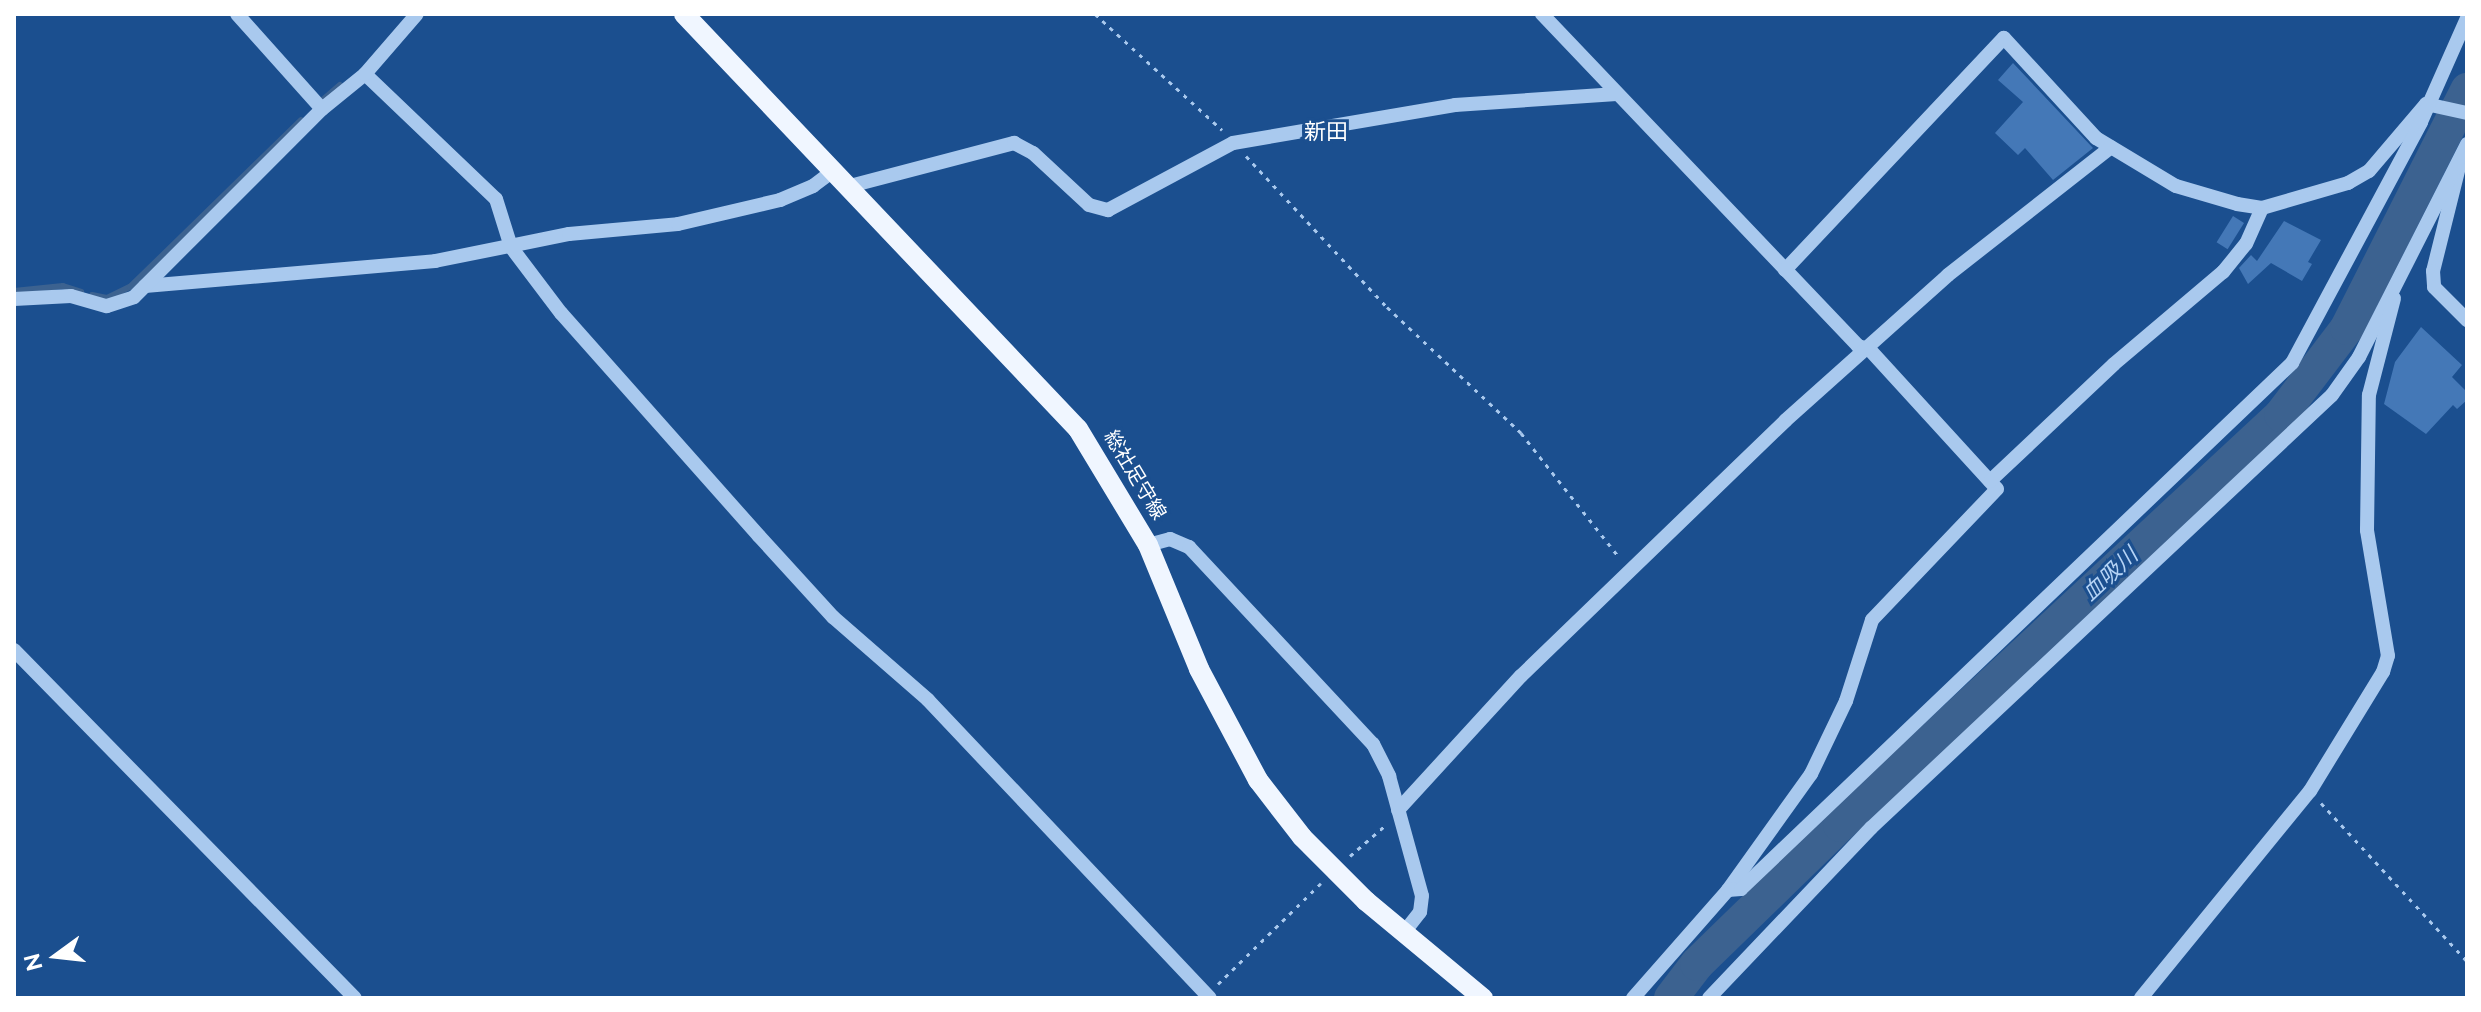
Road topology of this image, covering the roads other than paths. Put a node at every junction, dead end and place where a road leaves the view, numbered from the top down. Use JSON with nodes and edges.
{"nodes":[{"id":1,"x":237,"y":14,"type":"edge"},
{"id":2,"x":417,"y":14,"type":"edge"},
{"id":3,"x":684,"y":14,"type":"edge"},
{"id":4,"x":1542,"y":14,"type":"edge"},
{"id":5,"x":2467,"y":18,"type":"edge"},
{"id":6,"x":365,"y":74,"type":"junction"},
{"id":7,"x":1617,"y":94,"type":"junction"},
{"id":8,"x":2428,"y":105,"type":"junction"},
{"id":9,"x":319,"y":106,"type":"junction"},
{"id":10,"x":2467,"y":113,"type":"edge"},
{"id":11,"x":2467,"y":144,"type":"edge"},
{"id":12,"x":2111,"y":147,"type":"junction"},
{"id":13,"x":2460,"y":159,"type":"junction"},
{"id":14,"x":834,"y":170,"type":"junction"},
{"id":15,"x":850,"y":186,"type":"junction"},
{"id":16,"x":2262,"y":208,"type":"junction"},
{"id":17,"x":511,"y":247,"type":"junction"},
{"id":18,"x":1785,"y":270,"type":"junction"},
{"id":19,"x":2397,"y":282,"type":"junction"},
{"id":20,"x":145,"y":286,"type":"junction"},
{"id":21,"x":14,"y":299,"type":"edge"},
{"id":22,"x":2467,"y":320,"type":"edge"},
{"id":23,"x":1870,"y":350,"type":"junction"},
{"id":24,"x":1990,"y":481,"type":"junction"},
{"id":25,"x":1148,"y":545,"type":"junction"},
{"id":26,"x":14,"y":650,"type":"edge"},
{"id":27,"x":1398,"y":812,"type":"junction"},
{"id":28,"x":1728,"y":890,"type":"junction"},
{"id":29,"x":1405,"y":931,"type":"junction"},
{"id":30,"x":1209,"y":996,"type":"edge"},
{"id":31,"x":355,"y":998,"type":"edge"},
{"id":32,"x":1483,"y":998,"type":"edge"},
{"id":33,"x":1633,"y":998,"type":"edge"},
{"id":34,"x":1709,"y":998,"type":"edge"},
{"id":35,"x":2141,"y":998,"type":"edge"}],
"edges":[{"from":1,"to":9,"type":"street"},
{"from":2,"to":6,"type":"street"},
{"from":3,"to":14,"type":"main road","name":"総社足守線"},
{"from":4,"to":7,"type":"street"},
{"from":5,"to":8,"type":"street"},
{"from":6,"to":9,"type":"street"},
{"from":6,"to":17,"type":"street"},
{"from":7,"to":15,"type":"street"},
{"from":7,"to":18,"type":"street"},
{"from":8,"to":10,"type":"street"},
{"from":8,"to":16,"type":"street"},
{"from":8,"to":28,"type":"street"},
{"from":9,"to":20,"type":"street"},
{"from":11,"to":13,"type":"street"},
{"from":12,"to":16,"type":"street"},
{"from":12,"to":18,"type":"street"},
{"from":12,"to":23,"type":"street"},
{"from":13,"to":19,"type":"street"},
{"from":13,"to":22,"type":"street"},
{"from":14,"to":15,"type":"main road","name":"総社足守線"},
{"from":14,"to":17,"type":"street"},
{"from":15,"to":25,"type":"main road","name":"総社足守線"},
{"from":16,"to":24,"type":"street"},
{"from":17,"to":20,"type":"street"},
{"from":17,"to":30,"type":"street"},
{"from":18,"to":23,"type":"street"},
{"from":19,"to":34,"type":"street"},
{"from":19,"to":35,"type":"street"},
{"from":20,"to":21,"type":"street"},
{"from":23,"to":24,"type":"street"},
{"from":23,"to":27,"type":"street"},
{"from":24,"to":28,"type":"street"},
{"from":25,"to":27,"type":"street"},
{"from":25,"to":29,"type":"main road","name":"総社足守線"},
{"from":26,"to":31,"type":"street"},
{"from":27,"to":29,"type":"street"},
{"from":28,"to":33,"type":"street"},
{"from":29,"to":32,"type":"main road","name":"総社足守線"}]}
